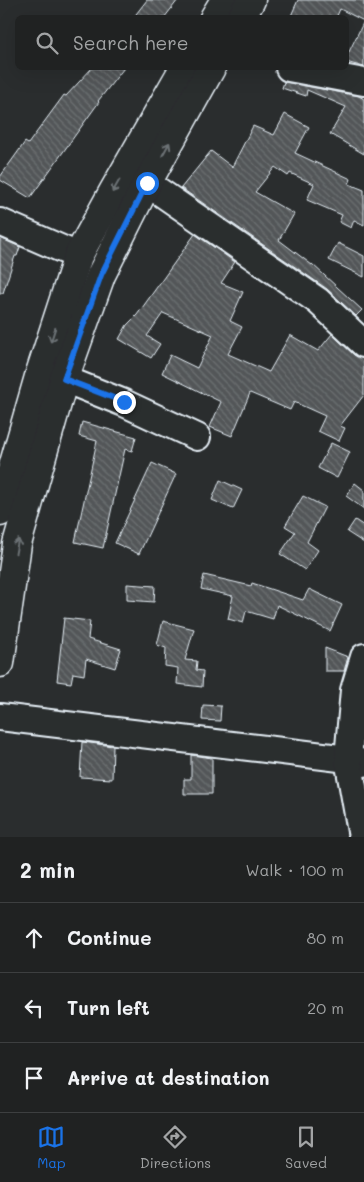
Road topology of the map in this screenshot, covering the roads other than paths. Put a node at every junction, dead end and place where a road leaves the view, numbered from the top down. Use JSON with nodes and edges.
{"nodes":[{"id":1,"x":225,"y":0,"type":"edge"},
{"id":2,"x":251,"y":0,"type":"edge"},
{"id":3,"x":216,"y":15,"type":"edge"},
{"id":4,"x":243,"y":15,"type":"edge"},
{"id":5,"x":183,"y":70,"type":"edge"},
{"id":6,"x":210,"y":70,"type":"edge"},
{"id":7,"x":300,"y":70,"type":"edge"},
{"id":8,"x":364,"y":82,"type":"edge"},
{"id":9,"x":147,"y":183,"type":"junction"},
{"id":10,"x":0,"y":222,"type":"edge"},
{"id":11,"x":78,"y":256,"type":"junction"},
{"id":12,"x":364,"y":344,"type":"edge"},
{"id":13,"x":64,"y":379,"type":"junction"},
{"id":14,"x":197,"y":437,"type":"dead end"},
{"id":15,"x":0,"y":512,"type":"edge"},
{"id":16,"x":364,"y":657,"type":"edge"},
{"id":17,"x":0,"y":663,"type":"edge"},
{"id":18,"x":0,"y":717,"type":"edge"},
{"id":19,"x":356,"y":760,"type":"edge"},
{"id":20,"x":362,"y":837,"type":"edge"}],
"edges":[{"from":1,"to":3,"type":"main road"},
{"from":2,"to":4,"type":"main road"},
{"from":5,"to":11,"type":"main road","one_way":true},
{"from":9,"to":6,"type":"main road","one_way":true},
{"from":7,"to":8,"type":"street"},
{"from":9,"to":12,"type":"street"},
{"from":9,"to":13,"type":"main road"},
{"from":10,"to":11,"type":"street"},
{"from":11,"to":15,"type":"main road","one_way":true},
{"from":13,"to":14,"type":"street"},
{"from":17,"to":13,"type":"main road","one_way":true},
{"from":16,"to":19,"type":"street"},
{"from":18,"to":19,"type":"street"},
{"from":19,"to":20,"type":"street"}]}
